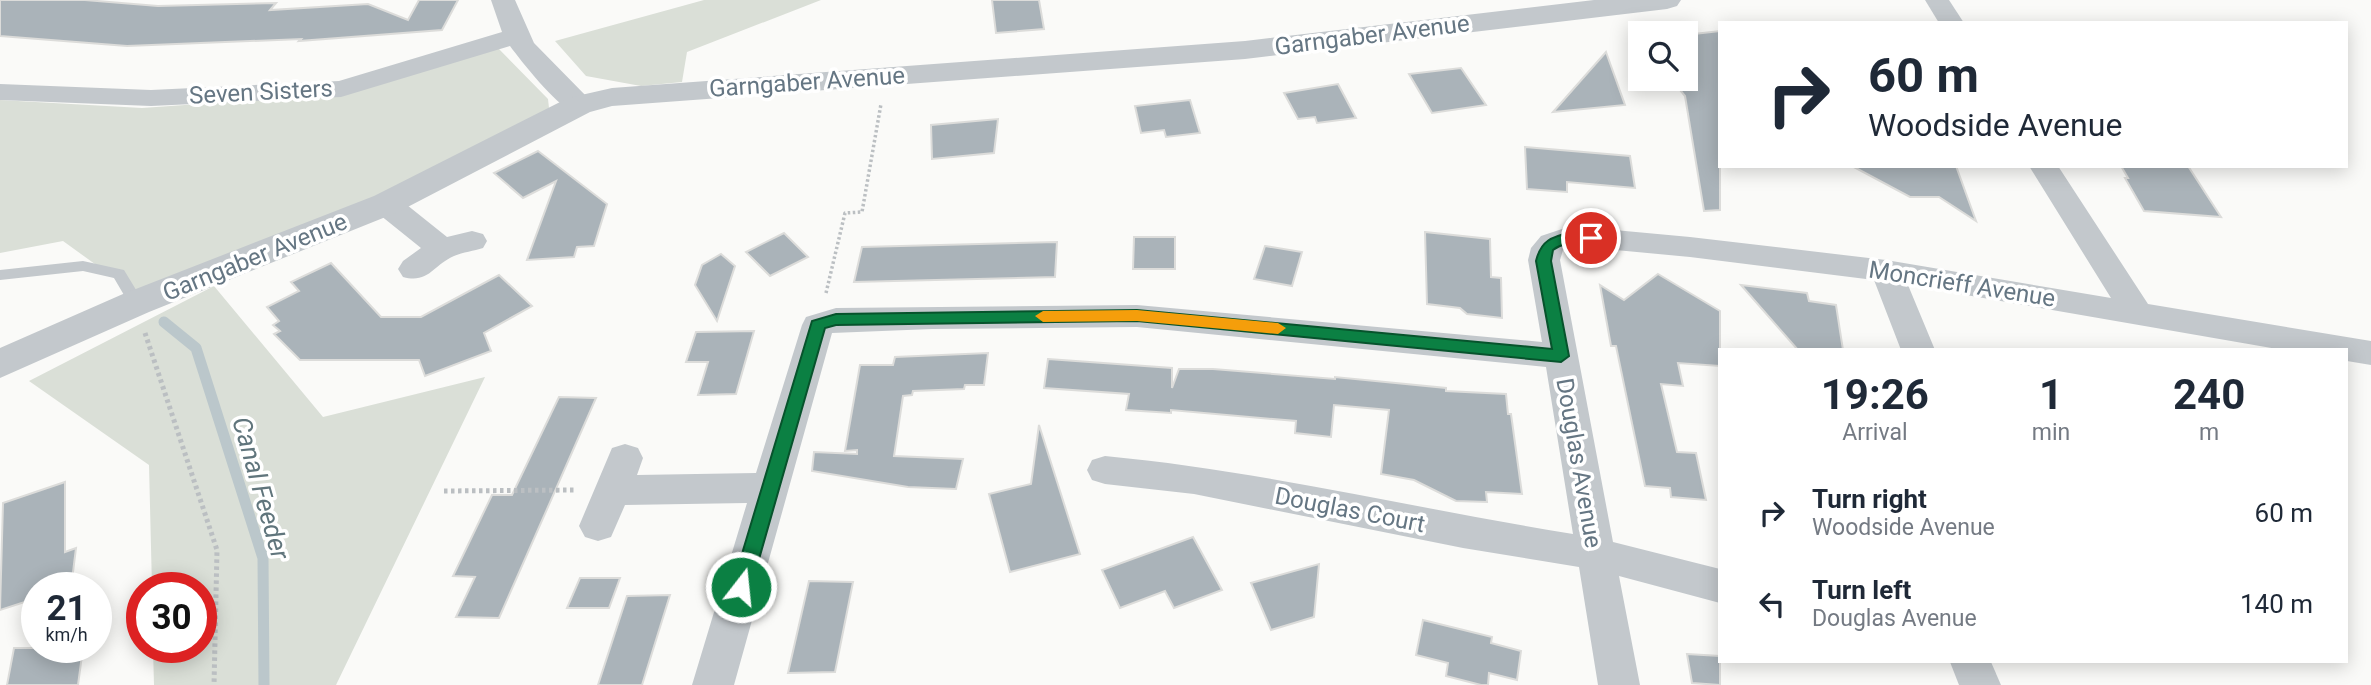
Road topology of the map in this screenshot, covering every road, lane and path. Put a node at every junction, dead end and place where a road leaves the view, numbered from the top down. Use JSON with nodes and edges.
{"nodes":[{"id":1,"x":503,"y":0,"type":"edge"},
{"id":2,"x":1667,"y":0,"type":"edge"},
{"id":3,"x":1937,"y":0,"type":"edge"},
{"id":4,"x":1951,"y":21,"type":"edge"},
{"id":5,"x":515,"y":36,"type":"junction"},
{"id":6,"x":887,"y":76,"type":"junction"},
{"id":7,"x":0,"y":92,"type":"edge"},
{"id":8,"x":579,"y":105,"type":"junction"},
{"id":9,"x":2044,"y":168,"type":"edge"},
{"id":10,"x":386,"y":204,"type":"junction"},
{"id":11,"x":472,"y":241,"type":"dead end"},
{"id":12,"x":1552,"y":243,"type":"joint"},
{"id":13,"x":442,"y":249,"type":"junction"},
{"id":14,"x":414,"y":269,"type":"dead end"},
{"id":15,"x":1886,"y":271,"type":"junction"},
{"id":16,"x":0,"y":275,"type":"edge"},
{"id":17,"x":136,"y":303,"type":"junction"},
{"id":18,"x":2138,"y":314,"type":"junction"},
{"id":19,"x":818,"y":325,"type":"junction"},
{"id":20,"x":1917,"y":348,"type":"edge"},
{"id":21,"x":2341,"y":348,"type":"edge"},
{"id":22,"x":2348,"y":349,"type":"edge"},
{"id":23,"x":2371,"y":353,"type":"edge"},
{"id":24,"x":1561,"y":356,"type":"junction"},
{"id":25,"x":0,"y":364,"type":"edge"},
{"id":26,"x":1105,"y":470,"type":"dead end"},
{"id":27,"x":618,"y":474,"type":"junction"},
{"id":28,"x":769,"y":488,"type":"junction"},
{"id":29,"x":444,"y":491,"type":"dead end"},
{"id":30,"x":598,"y":526,"type":"dead end"},
{"id":31,"x":1595,"y":554,"type":"junction"},
{"id":32,"x":1718,"y":585,"type":"edge"},
{"id":33,"x":1971,"y":663,"type":"edge"},
{"id":34,"x":215,"y":685,"type":"edge"},
{"id":35,"x":713,"y":685,"type":"edge"},
{"id":36,"x":1619,"y":685,"type":"edge"},
{"id":37,"x":1980,"y":685,"type":"edge"}],
"edges":[{"from":1,"to":5,"type":"street"},
{"from":2,"to":6,"type":"street","name":"Garngaber Avenue"},
{"from":3,"to":4,"type":"street"},
{"from":5,"to":7,"type":"street","name":"Seven Sisters"},
{"from":5,"to":8,"type":"street"},
{"from":6,"to":8,"type":"street","name":"Garngaber Avenue"},
{"from":6,"to":19,"type":"path"},
{"from":8,"to":10,"type":"street","name":"Garngaber Avenue"},
{"from":9,"to":18,"type":"street"},
{"from":10,"to":13,"type":"street"},
{"from":10,"to":17,"type":"street","name":"Garngaber Avenue"},
{"from":11,"to":13,"type":"street"},
{"from":12,"to":15,"type":"street","name":"Moncrieff Avenue"},
{"from":12,"to":24,"type":"street","name":"Douglas Avenue"},
{"from":13,"to":14,"type":"street"},
{"from":15,"to":18,"type":"street","name":"Moncrieff Avenue"},
{"from":15,"to":20,"type":"street"},
{"from":16,"to":17,"type":"lane"},
{"from":17,"to":25,"type":"street","name":"Garngaber Avenue"},
{"from":17,"to":34,"type":"path"},
{"from":18,"to":21,"type":"street","name":"Moncrieff Avenue"},
{"from":19,"to":24,"type":"street"},
{"from":19,"to":28,"type":"street"},
{"from":22,"to":23,"type":"street","name":"Moncrieff Avenue"},
{"from":24,"to":31,"type":"street","name":"Douglas Avenue"},
{"from":26,"to":31,"type":"street","name":"Douglas Court"},
{"from":27,"to":28,"type":"street"},
{"from":27,"to":29,"type":"path"},
{"from":27,"to":30,"type":"street"},
{"from":28,"to":35,"type":"street"},
{"from":31,"to":32,"type":"street","name":"Douglas Court"},
{"from":31,"to":36,"type":"street","name":"Douglas Avenue"},
{"from":33,"to":37,"type":"street"}]}
